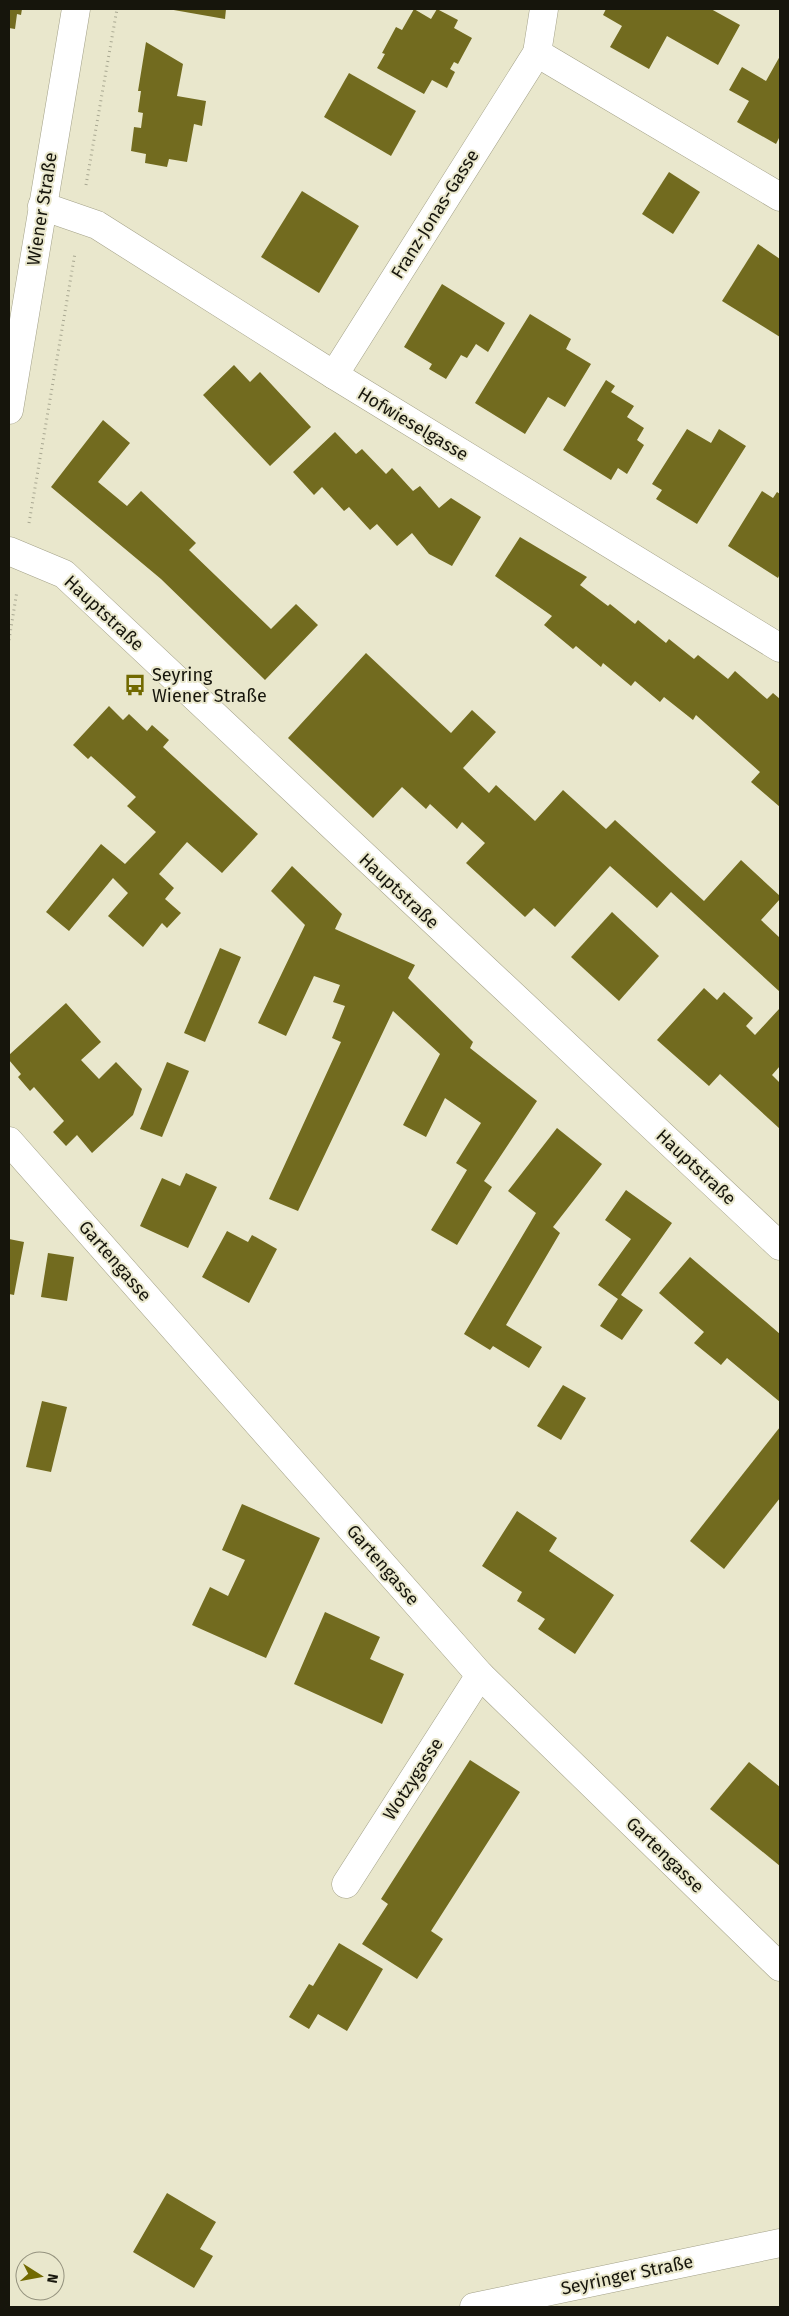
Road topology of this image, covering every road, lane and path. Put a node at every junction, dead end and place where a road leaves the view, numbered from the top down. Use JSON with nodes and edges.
{"nodes":[{"id":1,"x":76,"y":9,"type":"edge"},
{"id":2,"x":117,"y":9,"type":"edge"},
{"id":3,"x":544,"y":9,"type":"edge"},
{"id":4,"x":537,"y":53,"type":"junction"},
{"id":5,"x":780,"y":198,"type":"edge"},
{"id":6,"x":42,"y":206,"type":"junction"},
{"id":7,"x":80,"y":220,"type":"junction"},
{"id":8,"x":334,"y":375,"type":"junction"},
{"id":9,"x":9,"y":410,"type":"edge"},
{"id":10,"x":16,"y":554,"type":"edge"},
{"id":11,"x":9,"y":640,"type":"edge"},
{"id":12,"x":780,"y":648,"type":"edge"},
{"id":13,"x":9,"y":1141,"type":"edge"},
{"id":14,"x":780,"y":1246,"type":"edge"},
{"id":15,"x":480,"y":1675,"type":"junction"},
{"id":16,"x":346,"y":1884,"type":"dead end"},
{"id":17,"x":780,"y":1967,"type":"edge"},
{"id":18,"x":780,"y":2243,"type":"edge"},
{"id":19,"x":474,"y":2307,"type":"edge"}],
"edges":[{"from":1,"to":6,"type":"street","name":"Wiener Straße"},
{"from":2,"to":7,"type":"path"},
{"from":3,"to":4,"type":"street","name":"Franz-Jonas-Gasse"},
{"from":4,"to":5,"type":"street"},
{"from":4,"to":8,"type":"street","name":"Franz-Jonas-Gasse"},
{"from":6,"to":7,"type":"street","name":"Hofwieselgasse"},
{"from":6,"to":9,"type":"street","name":"Wiener Straße"},
{"from":7,"to":8,"type":"street","name":"Hofwieselgasse"},
{"from":7,"to":10,"type":"path"},
{"from":8,"to":12,"type":"street","name":"Hofwieselgasse"},
{"from":10,"to":11,"type":"path"},
{"from":10,"to":14,"type":"street","name":"Hauptstraße"},
{"from":13,"to":15,"type":"street","name":"Gartengasse"},
{"from":15,"to":16,"type":"street","name":"Wotzygasse"},
{"from":15,"to":17,"type":"street","name":"Gartengasse"},
{"from":18,"to":19,"type":"street","name":"Seyringer Straße"}]}
